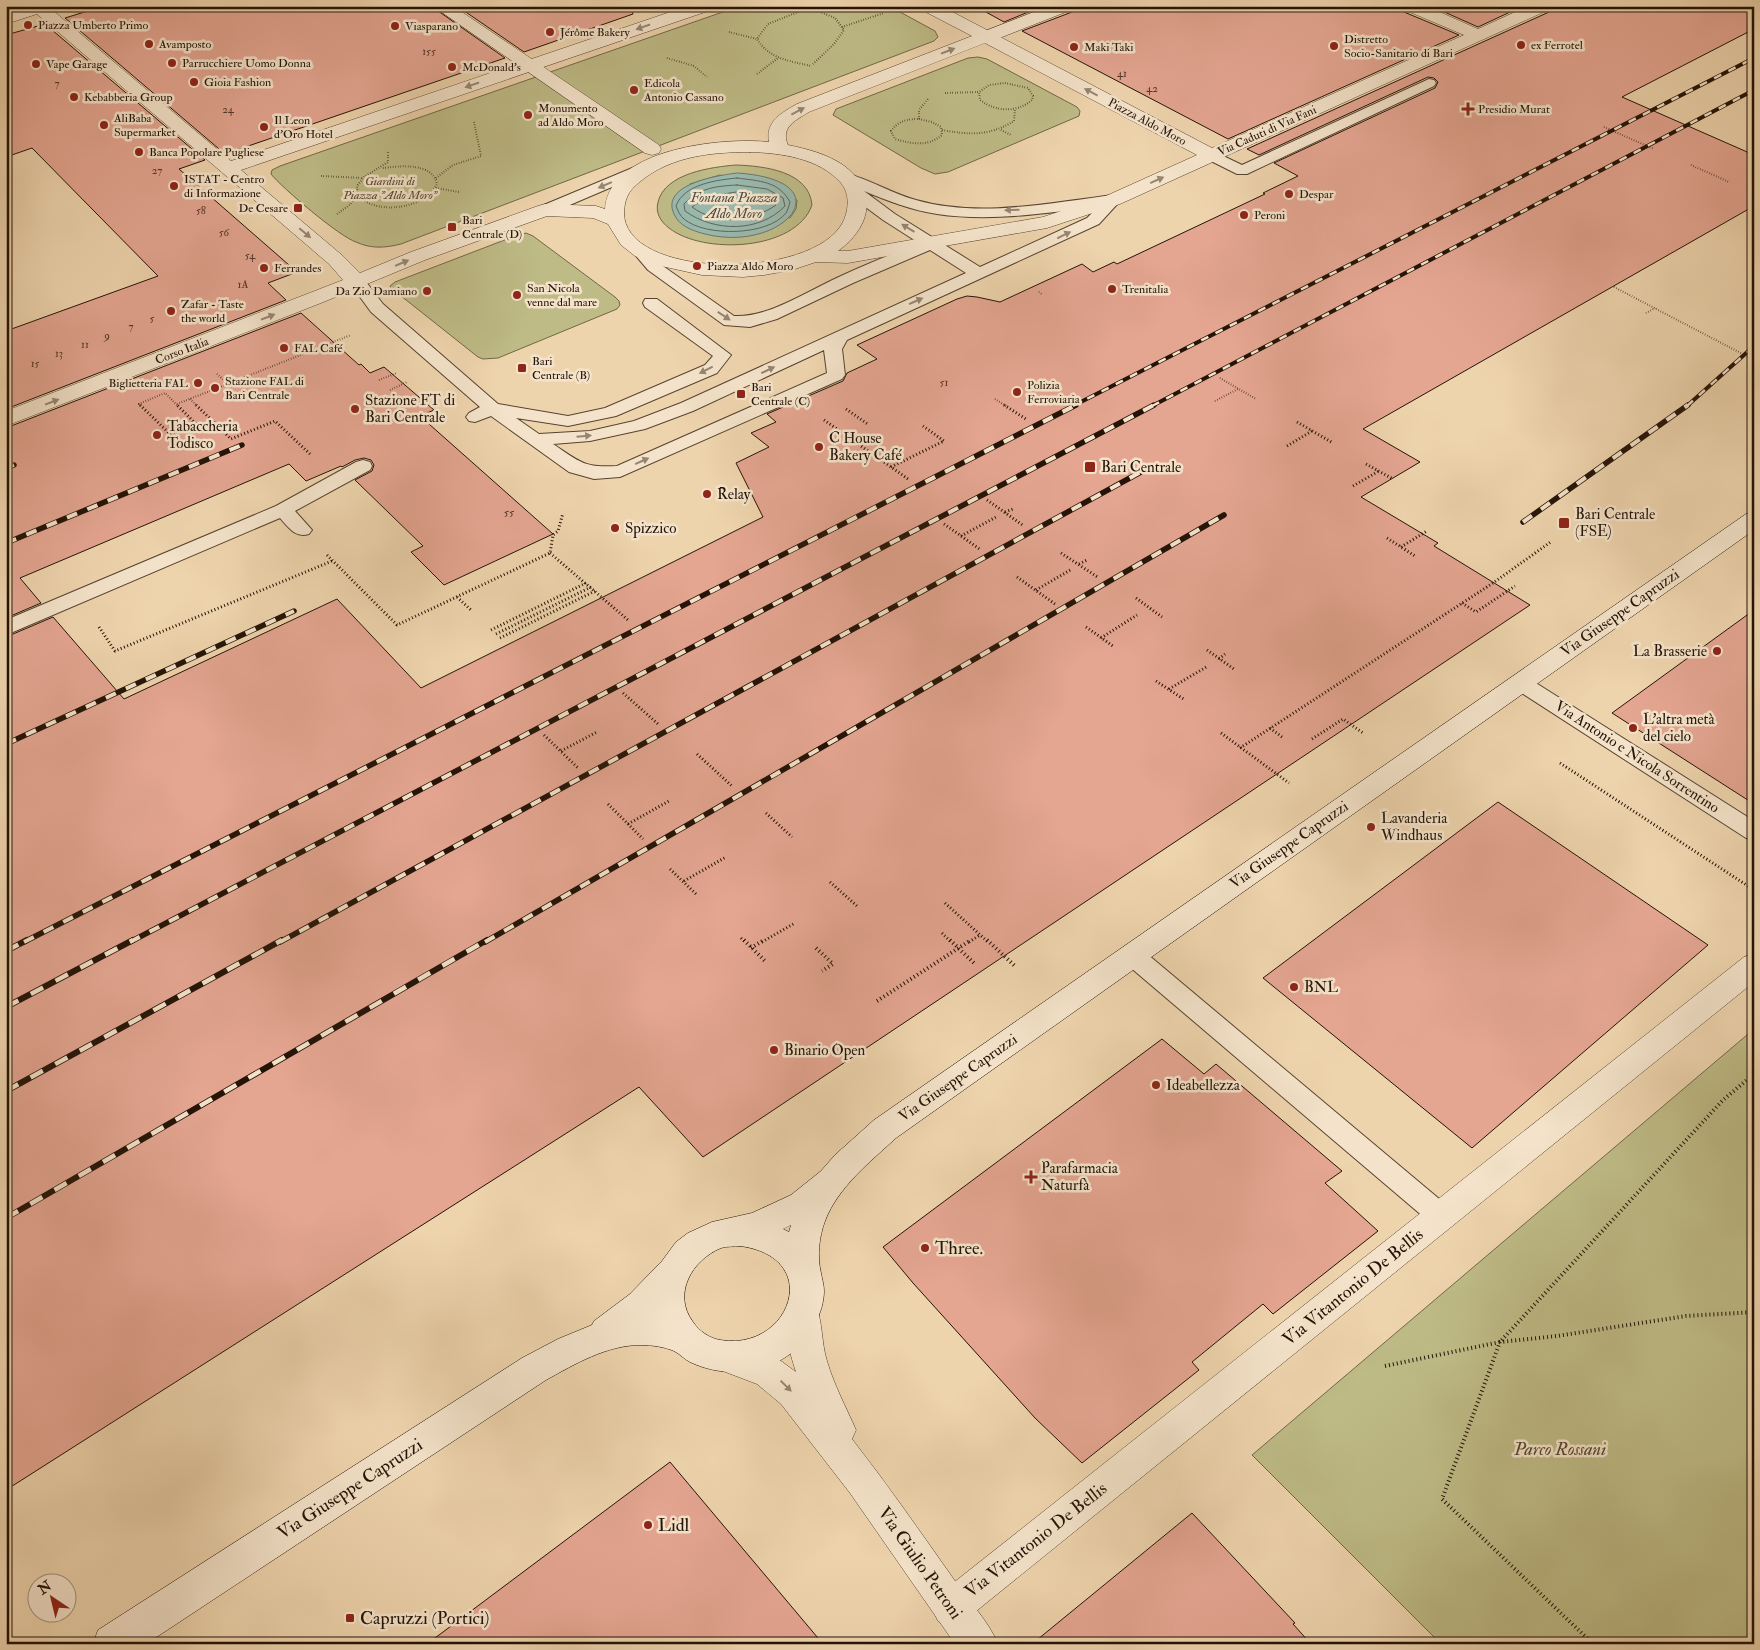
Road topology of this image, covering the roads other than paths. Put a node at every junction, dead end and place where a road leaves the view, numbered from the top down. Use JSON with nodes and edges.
{"nodes":[{"id":1,"x":441,"y":6,"type":"edge"},
{"id":2,"x":705,"y":6,"type":"edge"},
{"id":3,"x":928,"y":6,"type":"edge"},
{"id":4,"x":1065,"y":6,"type":"edge"},
{"id":5,"x":1412,"y":6,"type":"edge"},
{"id":6,"x":1542,"y":6,"type":"edge"},
{"id":7,"x":40,"y":7,"type":"edge"},
{"id":8,"x":6,"y":19,"type":"edge"},
{"id":9,"x":1478,"y":35,"type":"junction"},
{"id":10,"x":986,"y":37,"type":"junction"},
{"id":11,"x":529,"y":66,"type":"junction"},
{"id":12,"x":1429,"y":83,"type":"dead end"},
{"id":13,"x":781,"y":148,"type":"junction"},
{"id":14,"x":659,"y":154,"type":"junction"},
{"id":15,"x":1212,"y":156,"type":"junction"},
{"id":16,"x":228,"y":168,"type":"junction"},
{"id":17,"x":853,"y":187,"type":"junction"},
{"id":18,"x":1112,"y":200,"type":"junction"},
{"id":19,"x":545,"y":210,"type":"junction"},
{"id":20,"x":614,"y":220,"type":"junction"},
{"id":21,"x":932,"y":243,"type":"junction"},
{"id":22,"x":639,"y":250,"type":"junction"},
{"id":23,"x":813,"y":256,"type":"junction"},
{"id":24,"x":654,"y":266,"type":"junction"},
{"id":25,"x":978,"y":273,"type":"junction"},
{"id":26,"x":357,"y":282,"type":"junction"},
{"id":27,"x":684,"y":288,"type":"junction"},
{"id":28,"x":645,"y":305,"type":"junction"},
{"id":29,"x":840,"y":336,"type":"junction"},
{"id":30,"x":492,"y":408,"type":"junction"},
{"id":31,"x":475,"y":417,"type":"dead end"},
{"id":32,"x":6,"y":419,"type":"edge"},
{"id":33,"x":535,"y":440,"type":"junction"},
{"id":34,"x":363,"y":466,"type":"dead end"},
{"id":35,"x":283,"y":510,"type":"junction"},
{"id":36,"x":1754,"y":519,"type":"edge"},
{"id":37,"x":302,"y":530,"type":"dead end"},
{"id":38,"x":6,"y":628,"type":"edge"},
{"id":39,"x":1521,"y":683,"type":"junction"},
{"id":40,"x":1754,"y":832,"type":"edge"},
{"id":41,"x":1132,"y":955,"type":"junction"},
{"id":42,"x":1754,"y":965,"type":"edge"},
{"id":43,"x":832,"y":1181,"type":"junction"},
{"id":44,"x":1441,"y":1216,"type":"junction"},
{"id":45,"x":736,"y":1232,"type":"junction"},
{"id":46,"x":679,"y":1263,"type":"junction"},
{"id":47,"x":804,"y":1273,"type":"junction"},
{"id":48,"x":804,"y":1314,"type":"junction"},
{"id":49,"x":592,"y":1340,"type":"junction"},
{"id":50,"x":686,"y":1340,"type":"junction"},
{"id":51,"x":727,"y":1358,"type":"junction"},
{"id":52,"x":862,"y":1481,"type":"junction"},
{"id":53,"x":950,"y":1608,"type":"junction"},
{"id":54,"x":112,"y":1644,"type":"edge"},
{"id":55,"x":979,"y":1644,"type":"edge"}],
"edges":[{"from":1,"to":11,"type":"street"},
{"from":2,"to":11,"type":"street","one_way":true},
{"from":3,"to":10,"type":"street","name":"Piazza Aldo Moro"},
{"from":4,"to":10,"type":"street"},
{"from":5,"to":9,"type":"street"},
{"from":6,"to":9,"type":"street","name":"Via Caduti di Via Fani"},
{"from":7,"to":8,"type":"street"},
{"from":7,"to":16,"type":"street"},
{"from":9,"to":15,"type":"street","name":"Via Caduti di Via Fani"},
{"from":13,"to":10,"type":"street","one_way":true},
{"from":15,"to":10,"type":"street","name":"Piazza Aldo Moro","one_way":true},
{"from":11,"to":14,"type":"street"},
{"from":11,"to":16,"type":"street","one_way":true},
{"from":12,"to":15,"type":"lane","name":"Via Caduti di Via Fani"},
{"from":13,"to":14,"type":"street"},
{"from":13,"to":17,"type":"street"},
{"from":14,"to":19,"type":"lane","one_way":true},
{"from":14,"to":20,"type":"street"},
{"from":18,"to":15,"type":"street","name":"Piazza Aldo Moro","one_way":true},
{"from":16,"to":26,"type":"street","one_way":true},
{"from":18,"to":17,"type":"lane","one_way":true},
{"from":21,"to":17,"type":"lane","one_way":true},
{"from":17,"to":23,"type":"street","name":"Piazza Aldo Moro"},
{"from":18,"to":21,"type":"street","name":"Piazza Aldo Moro"},
{"from":25,"to":18,"type":"lane","name":"Piazza Aldo Moro","one_way":true},
{"from":19,"to":20,"type":"street"},
{"from":26,"to":19,"type":"street","one_way":true},
{"from":20,"to":22,"type":"street","name":"Piazza Aldo Moro"},
{"from":21,"to":23,"type":"street","name":"Piazza Aldo Moro"},
{"from":21,"to":25,"type":"lane"},
{"from":27,"to":21,"type":"lane","one_way":true},
{"from":22,"to":23,"type":"street","name":"Piazza Aldo Moro"},
{"from":22,"to":24,"type":"lane"},
{"from":24,"to":27,"type":"lane"},
{"from":24,"to":28,"type":"lane"},
{"from":29,"to":25,"type":"lane","name":"Piazza Aldo Moro","one_way":true},
{"from":26,"to":30,"type":"lane"},
{"from":32,"to":26,"type":"street","name":"Corso Italia","one_way":true},
{"from":27,"to":28,"type":"lane"},
{"from":28,"to":30,"type":"lane","one_way":true},
{"from":33,"to":29,"type":"lane","name":"Piazza Aldo Moro","one_way":true},
{"from":33,"to":29,"type":"lane","one_way":true},
{"from":30,"to":31,"type":"lane"},
{"from":30,"to":33,"type":"lane"},
{"from":34,"to":35,"type":"lane"},
{"from":35,"to":37,"type":"lane"},
{"from":35,"to":38,"type":"lane"},
{"from":36,"to":39,"type":"street","name":"Via Giuseppe Capruzzi"},
{"from":39,"to":40,"type":"lane","name":"Via Antonio e Nicola Sorrentino"},
{"from":39,"to":41,"type":"street","name":"Via Giuseppe Capruzzi"},
{"from":41,"to":43,"type":"street","name":"Via Giuseppe Capruzzi"},
{"from":41,"to":44,"type":"lane"},
{"from":42,"to":44,"type":"street","name":"Via Vitantonio De Bellis"},
{"from":43,"to":45,"type":"street","name":"Via Giuseppe Capruzzi"},
{"from":43,"to":47,"type":"street","name":"Via Giuseppe Capruzzi"},
{"from":44,"to":53,"type":"street","name":"Via Vitantonio De Bellis"},
{"from":45,"to":46,"type":"street","name":"Via Giuseppe Capruzzi"},
{"from":45,"to":47,"type":"street","name":"Via Giuseppe Capruzzi"},
{"from":46,"to":49,"type":"street","name":"Via Giuseppe Capruzzi"},
{"from":46,"to":50,"type":"street","name":"Via Giuseppe Capruzzi"},
{"from":47,"to":48,"type":"street","name":"Via Giuseppe Capruzzi"},
{"from":48,"to":51,"type":"street","name":"Via Giuseppe Capruzzi"},
{"from":48,"to":52,"type":"street","name":"Via Giulio Petroni"},
{"from":49,"to":50,"type":"street","name":"Via Giuseppe Capruzzi"},
{"from":49,"to":54,"type":"street","name":"Via Giuseppe Capruzzi"},
{"from":50,"to":51,"type":"street","name":"Via Giuseppe Capruzzi"},
{"from":51,"to":52,"type":"street","name":"Via Giulio Petroni","one_way":true},
{"from":52,"to":53,"type":"street","name":"Via Giulio Petroni"},
{"from":53,"to":55,"type":"street","name":"Via Giulio Petroni"}]}
